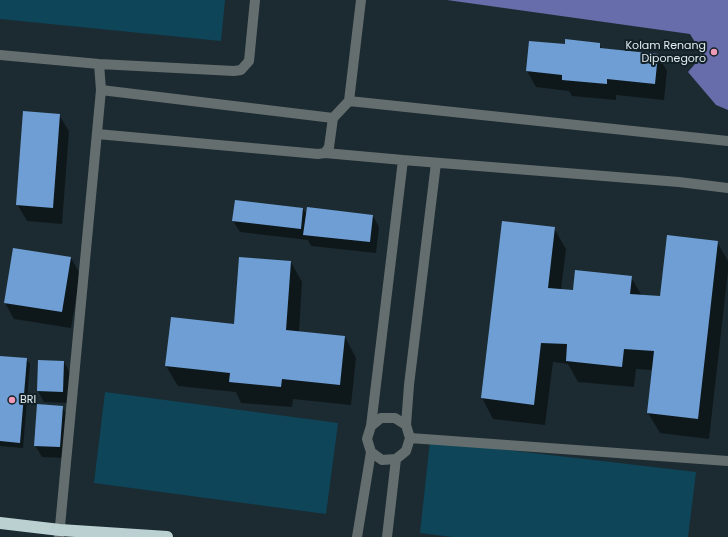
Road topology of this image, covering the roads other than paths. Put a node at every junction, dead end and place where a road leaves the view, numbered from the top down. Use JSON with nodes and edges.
{"nodes":[{"id":1,"x":255,"y":0,"type":"edge"},
{"id":2,"x":361,"y":0,"type":"edge"},
{"id":3,"x":0,"y":55,"type":"edge"},
{"id":4,"x":0,"y":61,"type":"edge"},
{"id":5,"x":99,"y":64,"type":"junction"},
{"id":6,"x":101,"y":90,"type":"junction"},
{"id":7,"x":349,"y":101,"type":"junction"},
{"id":8,"x":333,"y":118,"type":"junction"},
{"id":9,"x":97,"y":134,"type":"junction"},
{"id":10,"x":728,"y":141,"type":"edge"},
{"id":11,"x":325,"y":152,"type":"junction"},
{"id":12,"x":403,"y":160,"type":"junction"},
{"id":13,"x":436,"y":163,"type":"junction"},
{"id":14,"x":728,"y":188,"type":"edge"},
{"id":15,"x":406,"y":425,"type":"junction"},
{"id":16,"x":371,"y":426,"type":"junction"},
{"id":17,"x":410,"y":438,"type":"junction"},
{"id":18,"x":371,"y":452,"type":"junction"},
{"id":19,"x":396,"y":459,"type":"junction"},
{"id":20,"x":728,"y":461,"type":"edge"},
{"id":21,"x":0,"y":523,"type":"edge"},
{"id":22,"x":60,"y":533,"type":"edge"},
{"id":23,"x":167,"y":537,"type":"edge"},
{"id":24,"x":357,"y":537,"type":"edge"},
{"id":25,"x":388,"y":537,"type":"edge"}],
"edges":[{"from":1,"to":5,"type":"lane"},
{"from":2,"to":7,"type":"lane"},
{"from":3,"to":4,"type":"lane"},
{"from":3,"to":5,"type":"lane"},
{"from":5,"to":6,"type":"lane"},
{"from":6,"to":8,"type":"lane"},
{"from":6,"to":9,"type":"lane"},
{"from":7,"to":8,"type":"lane"},
{"from":7,"to":10,"type":"lane"},
{"from":8,"to":11,"type":"lane"},
{"from":9,"to":11,"type":"lane"},
{"from":9,"to":22,"type":"lane"},
{"from":11,"to":12,"type":"lane"},
{"from":12,"to":13,"type":"lane"},
{"from":12,"to":16,"type":"lane"},
{"from":13,"to":14,"type":"lane"},
{"from":13,"to":15,"type":"lane"},
{"from":15,"to":16,"type":"lane"},
{"from":15,"to":17,"type":"lane"},
{"from":16,"to":18,"type":"lane"},
{"from":17,"to":19,"type":"lane"},
{"from":17,"to":20,"type":"lane"},
{"from":18,"to":19,"type":"lane"},
{"from":18,"to":24,"type":"lane"},
{"from":19,"to":25,"type":"lane"},
{"from":21,"to":22,"type":"highway"},
{"from":22,"to":23,"type":"highway"}]}
